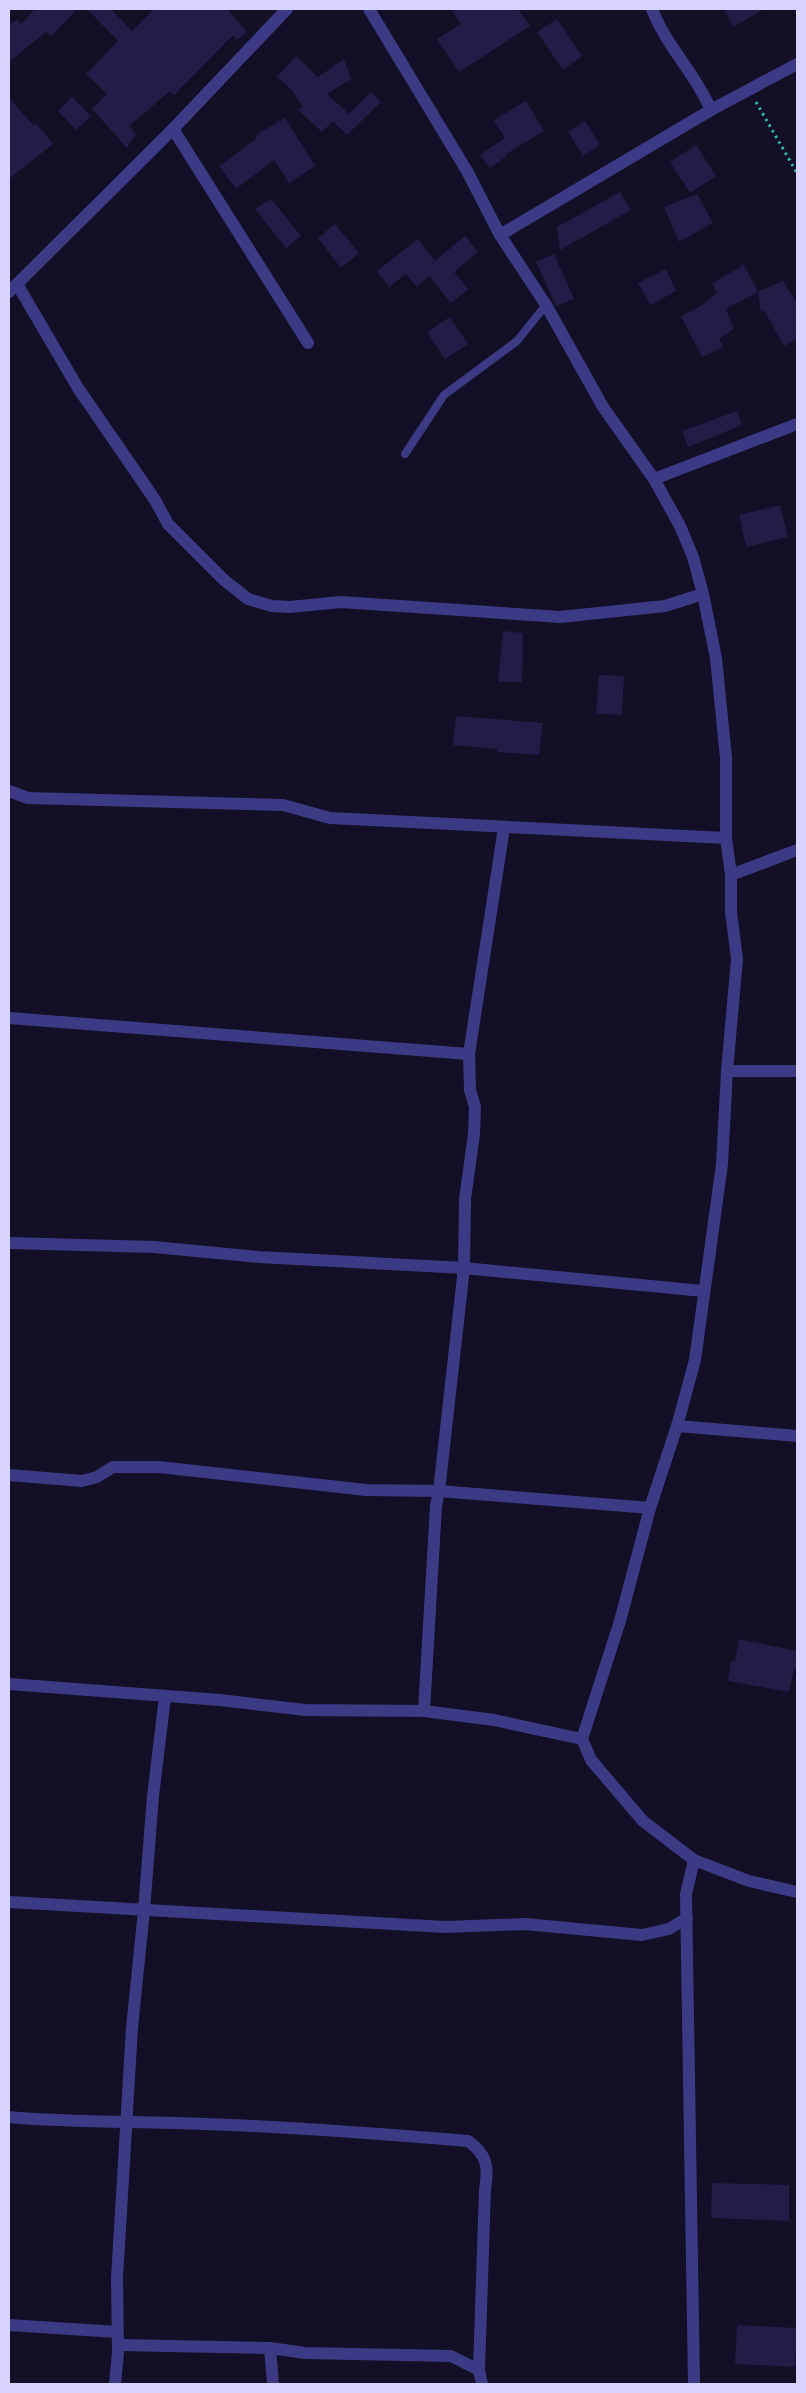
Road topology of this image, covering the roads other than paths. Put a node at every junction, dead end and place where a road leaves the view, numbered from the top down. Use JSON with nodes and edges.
{"nodes":[{"id":1,"x":287,"y":9,"type":"edge"},
{"id":2,"x":369,"y":9,"type":"edge"},
{"id":3,"x":652,"y":9,"type":"edge"},
{"id":4,"x":797,"y":64,"type":"edge"},
{"id":5,"x":711,"y":110,"type":"junction"},
{"id":6,"x":173,"y":129,"type":"junction"},
{"id":7,"x":500,"y":235,"type":"junction"},
{"id":8,"x":13,"y":288,"type":"edge"},
{"id":9,"x":546,"y":304,"type":"junction"},
{"id":10,"x":308,"y":343,"type":"dead end"},
{"id":11,"x":797,"y":424,"type":"edge"},
{"id":12,"x":405,"y":454,"type":"dead end"},
{"id":13,"x":654,"y":479,"type":"junction"},
{"id":14,"x":703,"y":594,"type":"junction"},
{"id":15,"x":9,"y":792,"type":"edge"},
{"id":16,"x":504,"y":828,"type":"junction"},
{"id":17,"x":726,"y":838,"type":"junction"},
{"id":18,"x":797,"y":850,"type":"edge"},
{"id":19,"x":731,"y":875,"type":"junction"},
{"id":20,"x":9,"y":1018,"type":"edge"},
{"id":21,"x":469,"y":1054,"type":"junction"},
{"id":22,"x":727,"y":1071,"type":"junction"},
{"id":23,"x":797,"y":1071,"type":"edge"},
{"id":24,"x":9,"y":1244,"type":"edge"},
{"id":25,"x":464,"y":1268,"type":"junction"},
{"id":26,"x":703,"y":1291,"type":"junction"},
{"id":27,"x":677,"y":1426,"type":"junction"},
{"id":28,"x":797,"y":1436,"type":"edge"},
{"id":29,"x":9,"y":1475,"type":"edge"},
{"id":30,"x":439,"y":1490,"type":"junction"},
{"id":31,"x":650,"y":1508,"type":"junction"},
{"id":32,"x":9,"y":1684,"type":"edge"},
{"id":33,"x":165,"y":1697,"type":"junction"},
{"id":34,"x":424,"y":1711,"type":"junction"},
{"id":35,"x":582,"y":1739,"type":"junction"},
{"id":36,"x":694,"y":1860,"type":"junction"},
{"id":37,"x":797,"y":1892,"type":"edge"},
{"id":38,"x":9,"y":1902,"type":"edge"},
{"id":39,"x":144,"y":1910,"type":"junction"},
{"id":40,"x":687,"y":1918,"type":"junction"},
{"id":41,"x":9,"y":2117,"type":"edge"},
{"id":42,"x":126,"y":2121,"type":"junction"},
{"id":43,"x":9,"y":2325,"type":"edge"},
{"id":44,"x":117,"y":2338,"type":"junction"},
{"id":45,"x":270,"y":2348,"type":"junction"},
{"id":46,"x":480,"y":2370,"type":"junction"},
{"id":47,"x":115,"y":2384,"type":"edge"},
{"id":48,"x":273,"y":2384,"type":"edge"},
{"id":49,"x":482,"y":2384,"type":"edge"},
{"id":50,"x":694,"y":2384,"type":"edge"}],
"edges":[{"from":1,"to":6,"type":"street"},
{"from":2,"to":7,"type":"street"},
{"from":3,"to":5,"type":"street"},
{"from":4,"to":5,"type":"street"},
{"from":5,"to":7,"type":"street"},
{"from":6,"to":8,"type":"street"},
{"from":6,"to":10,"type":"street"},
{"from":7,"to":9,"type":"street"},
{"from":8,"to":14,"type":"street"},
{"from":9,"to":12,"type":"lane"},
{"from":9,"to":13,"type":"street"},
{"from":11,"to":13,"type":"street"},
{"from":13,"to":14,"type":"street"},
{"from":14,"to":17,"type":"street"},
{"from":15,"to":16,"type":"street"},
{"from":16,"to":17,"type":"street"},
{"from":16,"to":21,"type":"street"},
{"from":17,"to":19,"type":"street"},
{"from":18,"to":19,"type":"street"},
{"from":19,"to":22,"type":"street"},
{"from":20,"to":21,"type":"street"},
{"from":21,"to":25,"type":"street"},
{"from":22,"to":23,"type":"street"},
{"from":22,"to":26,"type":"street"},
{"from":24,"to":25,"type":"street"},
{"from":25,"to":26,"type":"street"},
{"from":25,"to":30,"type":"street"},
{"from":26,"to":27,"type":"street"},
{"from":27,"to":28,"type":"street"},
{"from":27,"to":31,"type":"street"},
{"from":29,"to":30,"type":"street"},
{"from":30,"to":31,"type":"street"},
{"from":30,"to":34,"type":"street"},
{"from":31,"to":35,"type":"street"},
{"from":32,"to":33,"type":"street"},
{"from":33,"to":34,"type":"street"},
{"from":33,"to":39,"type":"street"},
{"from":34,"to":35,"type":"street"},
{"from":35,"to":36,"type":"street"},
{"from":36,"to":37,"type":"street"},
{"from":36,"to":40,"type":"street"},
{"from":38,"to":39,"type":"street"},
{"from":39,"to":40,"type":"street"},
{"from":39,"to":42,"type":"street"},
{"from":40,"to":50,"type":"street"},
{"from":41,"to":42,"type":"street"},
{"from":42,"to":44,"type":"street"},
{"from":42,"to":46,"type":"street"},
{"from":43,"to":44,"type":"street"},
{"from":44,"to":45,"type":"street"},
{"from":44,"to":47,"type":"street"},
{"from":45,"to":46,"type":"street"},
{"from":45,"to":48,"type":"street"},
{"from":46,"to":49,"type":"street"}]}
